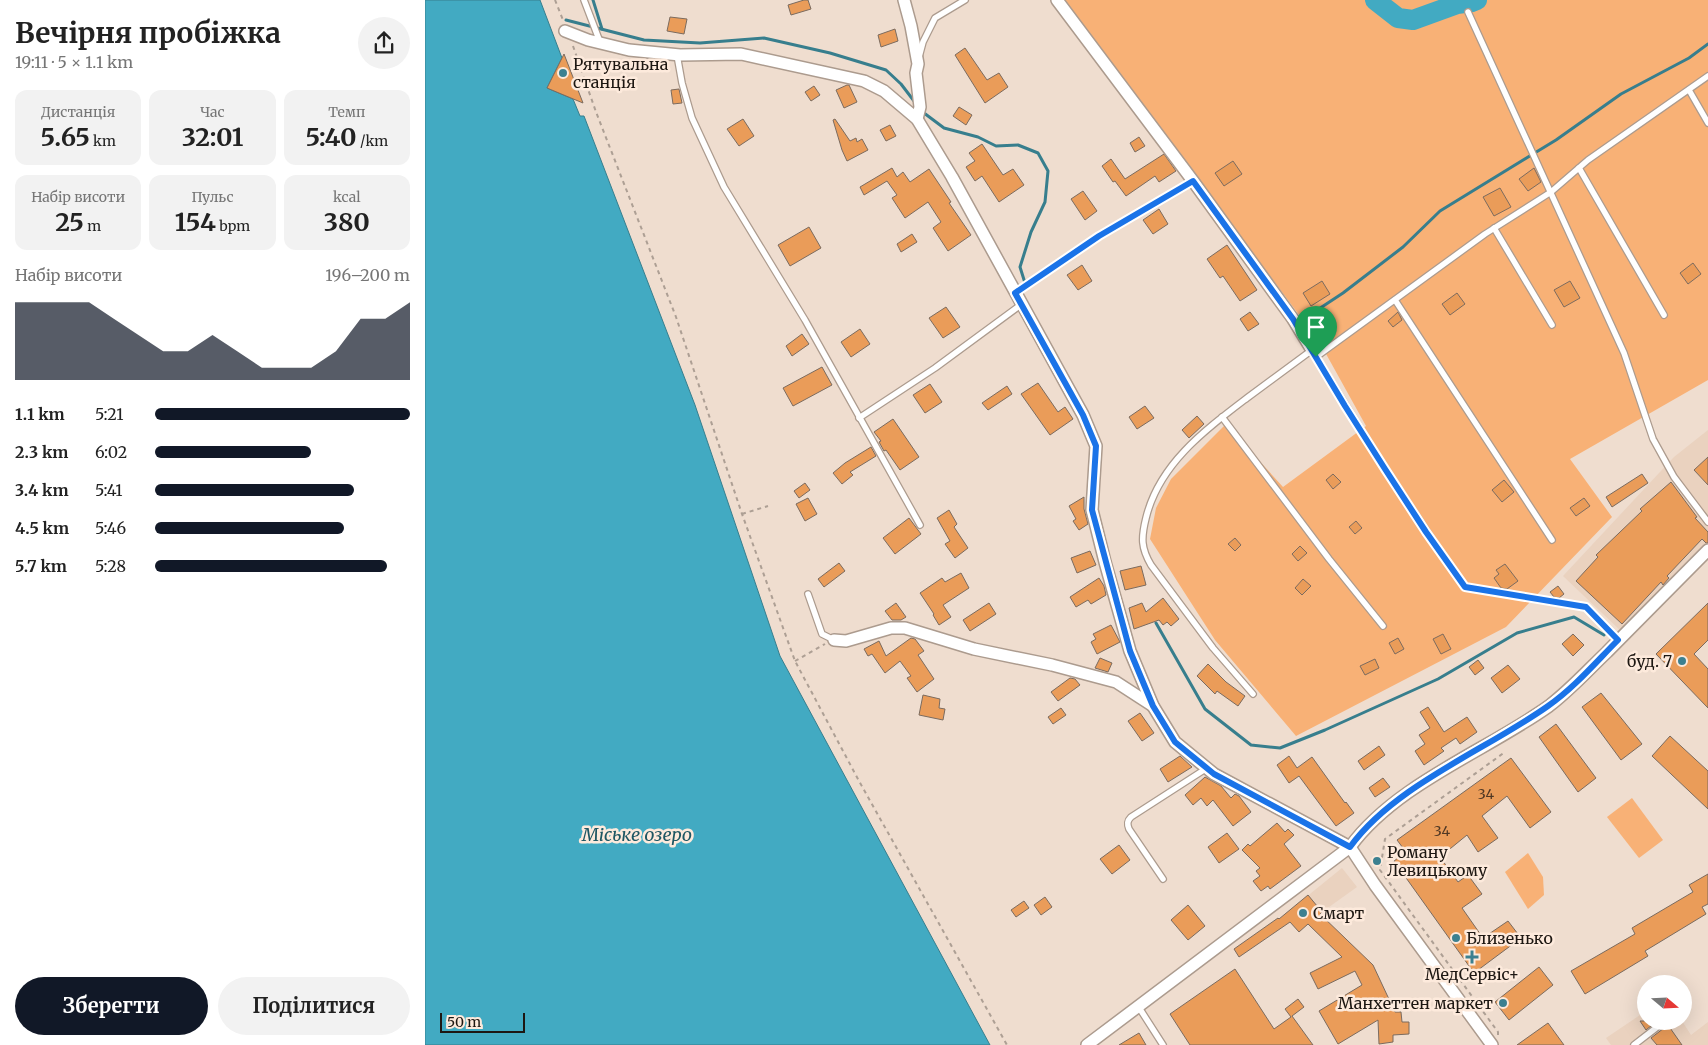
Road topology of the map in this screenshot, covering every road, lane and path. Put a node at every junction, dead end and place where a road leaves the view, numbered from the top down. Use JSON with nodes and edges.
{"nodes":[{"id":1,"x":555,"y":0,"type":"edge"},
{"id":2,"x":583,"y":0,"type":"edge"},
{"id":3,"x":904,"y":0,"type":"edge"},
{"id":4,"x":965,"y":0,"type":"edge"},
{"id":5,"x":1057,"y":0,"type":"edge"},
{"id":6,"x":1468,"y":12,"type":"dead end"},
{"id":7,"x":567,"y":32,"type":"junction"},
{"id":8,"x":600,"y":43,"type":"junction"},
{"id":9,"x":677,"y":55,"type":"junction"},
{"id":10,"x":918,"y":64,"type":"junction"},
{"id":11,"x":1708,"y":76,"type":"edge"},
{"id":12,"x":1689,"y":90,"type":"junction"},
{"id":13,"x":917,"y":119,"type":"junction"},
{"id":14,"x":1708,"y":123,"type":"edge"},
{"id":15,"x":1579,"y":168,"type":"junction"},
{"id":16,"x":1193,"y":181,"type":"junction"},
{"id":17,"x":1551,"y":192,"type":"junction"},
{"id":18,"x":1494,"y":228,"type":"junction"},
{"id":19,"x":1015,"y":293,"type":"junction"},
{"id":20,"x":1395,"y":300,"type":"junction"},
{"id":21,"x":1022,"y":304,"type":"junction"},
{"id":22,"x":1664,"y":315,"type":"dead end"},
{"id":23,"x":1552,"y":325,"type":"dead end"},
{"id":24,"x":1314,"y":353,"type":"junction"},
{"id":25,"x":1222,"y":417,"type":"junction"},
{"id":26,"x":859,"y":418,"type":"junction"},
{"id":27,"x":768,"y":506,"type":"dead end"},
{"id":28,"x":742,"y":514,"type":"junction"},
{"id":29,"x":1708,"y":522,"type":"edge"},
{"id":30,"x":920,"y":525,"type":"dead end"},
{"id":31,"x":1552,"y":540,"type":"dead end"},
{"id":32,"x":1708,"y":550,"type":"edge"},
{"id":33,"x":808,"y":594,"type":"dead end"},
{"id":34,"x":1383,"y":626,"type":"dead end"},
{"id":35,"x":834,"y":640,"type":"junction"},
{"id":36,"x":1618,"y":640,"type":"junction"},
{"id":37,"x":795,"y":660,"type":"junction"},
{"id":38,"x":1253,"y":694,"type":"dead end"},
{"id":39,"x":1153,"y":706,"type":"junction"},
{"id":40,"x":1505,"y":752,"type":"dead end"},
{"id":41,"x":1207,"y":768,"type":"junction"},
{"id":42,"x":1350,"y":847,"type":"junction"},
{"id":43,"x":1163,"y":879,"type":"dead end"},
{"id":44,"x":1138,"y":1006,"type":"junction"},
{"id":45,"x":1653,"y":1030,"type":"edge"},
{"id":46,"x":1495,"y":1042,"type":"edge"},
{"id":47,"x":1007,"y":1045,"type":"edge"},
{"id":48,"x":1087,"y":1045,"type":"edge"},
{"id":49,"x":1163,"y":1045,"type":"edge"},
{"id":50,"x":1634,"y":1045,"type":"edge"}],
"edges":[{"from":1,"to":7,"type":"path"},
{"from":2,"to":8,"type":"lane"},
{"from":3,"to":10,"type":"street"},
{"from":4,"to":10,"type":"lane"},
{"from":5,"to":16,"type":"street"},
{"from":6,"to":17,"type":"lane"},
{"from":7,"to":8,"type":"street"},
{"from":7,"to":28,"type":"path"},
{"from":8,"to":9,"type":"street"},
{"from":9,"to":13,"type":"street"},
{"from":9,"to":26,"type":"lane"},
{"from":10,"to":13,"type":"street"},
{"from":11,"to":12,"type":"lane"},
{"from":12,"to":14,"type":"lane"},
{"from":12,"to":15,"type":"lane"},
{"from":13,"to":19,"type":"street"},
{"from":15,"to":17,"type":"lane"},
{"from":15,"to":22,"type":"lane"},
{"from":16,"to":19,"type":"lane"},
{"from":16,"to":24,"type":"street"},
{"from":17,"to":18,"type":"lane"},
{"from":17,"to":29,"type":"lane"},
{"from":18,"to":20,"type":"lane"},
{"from":18,"to":23,"type":"lane"},
{"from":19,"to":21,"type":"street"},
{"from":20,"to":24,"type":"lane"},
{"from":20,"to":31,"type":"lane"},
{"from":21,"to":26,"type":"lane"},
{"from":21,"to":39,"type":"street"},
{"from":24,"to":25,"type":"lane"},
{"from":24,"to":36,"type":"lane"},
{"from":25,"to":34,"type":"lane"},
{"from":25,"to":38,"type":"lane"},
{"from":26,"to":30,"type":"lane"},
{"from":27,"to":28,"type":"path"},
{"from":28,"to":37,"type":"path"},
{"from":32,"to":36,"type":"street"},
{"from":33,"to":35,"type":"lane"},
{"from":35,"to":37,"type":"path"},
{"from":35,"to":39,"type":"street"},
{"from":36,"to":42,"type":"street"},
{"from":37,"to":47,"type":"path"},
{"from":39,"to":41,"type":"street"},
{"from":40,"to":46,"type":"path"},
{"from":41,"to":42,"type":"street"},
{"from":41,"to":43,"type":"lane"},
{"from":42,"to":44,"type":"street"},
{"from":42,"to":46,"type":"street"},
{"from":44,"to":48,"type":"street"},
{"from":44,"to":49,"type":"lane"},
{"from":45,"to":50,"type":"lane"}]}
